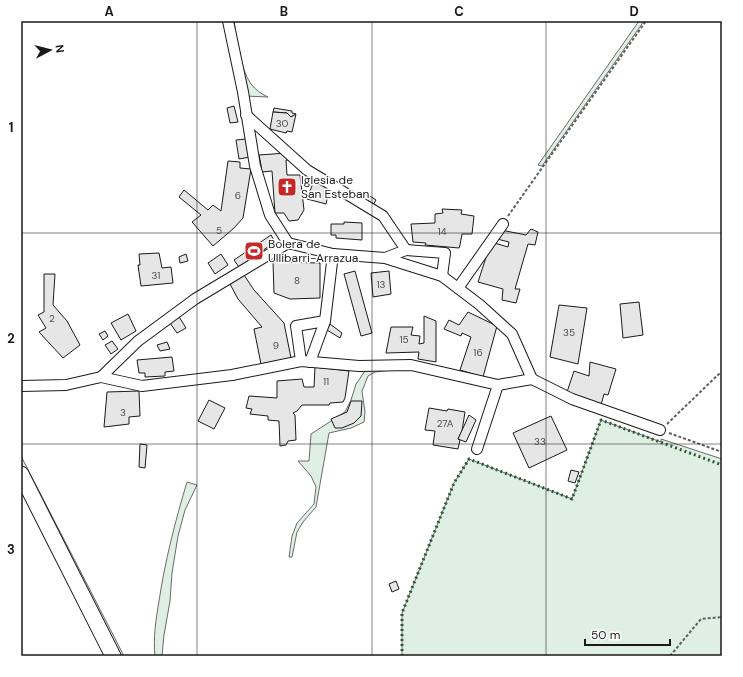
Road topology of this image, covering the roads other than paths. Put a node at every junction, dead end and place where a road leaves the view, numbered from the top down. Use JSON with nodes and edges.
{"nodes":[{"id":1,"x":228,"y":21,"type":"edge"},
{"id":2,"x":246,"y":115,"type":"junction"},
{"id":3,"x":503,"y":224,"type":"road end"},
{"id":4,"x":288,"y":243,"type":"junction"},
{"id":5,"x":406,"y":250,"type":"junction"},
{"id":6,"x":333,"y":254,"type":"junction"},
{"id":7,"x":384,"y":258,"type":"junction"},
{"id":8,"x":442,"y":276,"type":"junction"},
{"id":9,"x":458,"y":288,"type":"junction"},
{"id":10,"x":325,"y":321,"type":"junction"},
{"id":11,"x":305,"y":362,"type":"junction"},
{"id":12,"x":101,"y":377,"type":"junction"},
{"id":13,"x":532,"y":379,"type":"junction"},
{"id":14,"x":21,"y":386,"type":"edge"},
{"id":15,"x":498,"y":386,"type":"junction"},
{"id":16,"x":660,"y":430,"type":"road end"},
{"id":17,"x":477,"y":449,"type":"dead end"},
{"id":18,"x":21,"y":474,"type":"edge"},
{"id":19,"x":113,"y":656,"type":"edge"}],
"edges":[{"from":1,"to":2,"type":"street"},
{"from":2,"to":4,"type":"street"},
{"from":2,"to":5,"type":"street"},
{"from":3,"to":9,"type":"street"},
{"from":4,"to":6,"type":"street"},
{"from":4,"to":12,"type":"street"},
{"from":5,"to":7,"type":"street"},
{"from":5,"to":8,"type":"street"},
{"from":6,"to":7,"type":"street"},
{"from":6,"to":10,"type":"street"},
{"from":7,"to":8,"type":"street"},
{"from":8,"to":9,"type":"street"},
{"from":9,"to":13,"type":"street"},
{"from":10,"to":11,"type":"street"},
{"from":10,"to":11,"type":"street"},
{"from":11,"to":12,"type":"street"},
{"from":11,"to":15,"type":"street"},
{"from":12,"to":14,"type":"street"},
{"from":13,"to":15,"type":"street"},
{"from":13,"to":16,"type":"street"},
{"from":15,"to":17,"type":"street"},
{"from":18,"to":19,"type":"street"}]}
